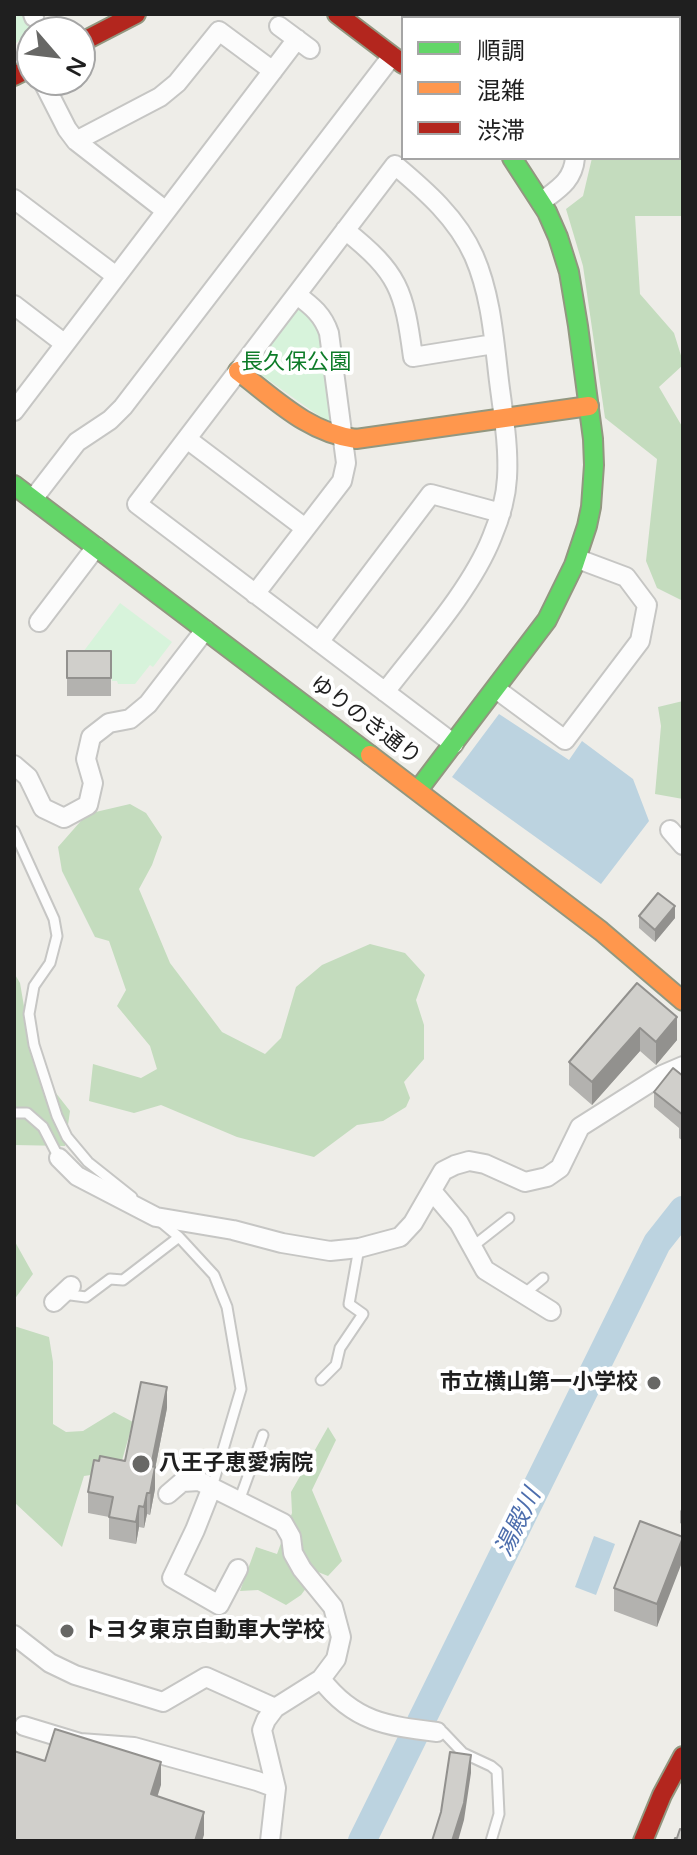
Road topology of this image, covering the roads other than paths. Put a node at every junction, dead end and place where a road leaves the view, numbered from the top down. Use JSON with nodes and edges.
{"nodes":[{"id":1,"x":136,"y":14,"type":"edge"},
{"id":2,"x":337,"y":14,"type":"edge"},
{"id":3,"x":279,"y":26,"type":"dead end"},
{"id":4,"x":96,"y":35,"type":"edge"},
{"id":5,"x":397,"y":60,"type":"edge"},
{"id":6,"x":273,"y":71,"type":"junction"},
{"id":7,"x":50,"y":96,"type":"edge"},
{"id":8,"x":76,"y":141,"type":"junction"},
{"id":9,"x":513,"y":160,"type":"edge"},
{"id":10,"x":575,"y":160,"type":"edge"},
{"id":11,"x":14,"y":199,"type":"edge"},
{"id":12,"x":541,"y":202,"type":"junction"},
{"id":13,"x":166,"y":211,"type":"junction"},
{"id":14,"x":345,"y":230,"type":"junction"},
{"id":15,"x":116,"y":276,"type":"junction"},
{"id":16,"x":297,"y":295,"type":"junction"},
{"id":17,"x":14,"y":305,"type":"edge"},
{"id":18,"x":65,"y":344,"type":"junction"},
{"id":19,"x":494,"y":344,"type":"junction"},
{"id":20,"x":238,"y":371,"type":"junction"},
{"id":21,"x":589,"y":406,"type":"junction"},
{"id":22,"x":14,"y":411,"type":"edge"},
{"id":23,"x":504,"y":418,"type":"junction"},
{"id":24,"x":187,"y":439,"type":"junction"},
{"id":25,"x":343,"y":439,"type":"junction"},
{"id":26,"x":14,"y":485,"type":"edge"},
{"id":27,"x":33,"y":499,"type":"junction"},
{"id":28,"x":501,"y":513,"type":"junction"},
{"id":29,"x":305,"y":528,"type":"junction"},
{"id":30,"x":96,"y":547,"type":"junction"},
{"id":31,"x":578,"y":559,"type":"junction"},
{"id":32,"x":255,"y":594,"type":"junction"},
{"id":33,"x":42,"y":609,"type":"dead end"},
{"id":34,"x":205,"y":630,"type":"junction"},
{"id":35,"x":319,"y":642,"type":"junction"},
{"id":36,"x":496,"y":689,"type":"junction"},
{"id":37,"x":385,"y":692,"type":"junction"},
{"id":38,"x":454,"y":744,"type":"junction"},
{"id":39,"x":14,"y":765,"type":"edge"},
{"id":40,"x":418,"y":790,"type":"junction"},
{"id":41,"x":670,"y":830,"type":"dead end"},
{"id":42,"x":14,"y":831,"type":"edge"},
{"id":43,"x":683,"y":845,"type":"edge"},
{"id":44,"x":683,"y":1001,"type":"edge"},
{"id":45,"x":683,"y":1066,"type":"edge"},
{"id":46,"x":14,"y":1113,"type":"edge"},
{"id":47,"x":59,"y":1158,"type":"joint"},
{"id":48,"x":432,"y":1191,"type":"junction"},
{"id":49,"x":156,"y":1217,"type":"junction"},
{"id":50,"x":509,"y":1218,"type":"dead end"},
{"id":51,"x":179,"y":1237,"type":"junction"},
{"id":52,"x":472,"y":1247,"type":"junction"},
{"id":53,"x":359,"y":1248,"type":"junction"},
{"id":54,"x":543,"y":1278,"type":"dead end"},
{"id":55,"x":63,"y":1294,"type":"dead end"},
{"id":56,"x":524,"y":1294,"type":"junction"},
{"id":57,"x":551,"y":1311,"type":"dead end"},
{"id":58,"x":321,"y":1380,"type":"dead end"},
{"id":59,"x":263,"y":1435,"type":"dead end"},
{"id":60,"x":212,"y":1487,"type":"junction"},
{"id":61,"x":168,"y":1494,"type":"dead end"},
{"id":62,"x":239,"y":1501,"type":"junction"},
{"id":63,"x":238,"y":1569,"type":"dead end"},
{"id":64,"x":14,"y":1635,"type":"edge"},
{"id":65,"x":321,"y":1679,"type":"junction"},
{"id":66,"x":275,"y":1708,"type":"junction"},
{"id":67,"x":24,"y":1726,"type":"dead end"},
{"id":68,"x":437,"y":1732,"type":"joint"},
{"id":69,"x":683,"y":1756,"type":"edge"},
{"id":70,"x":276,"y":1788,"type":"junction"},
{"id":71,"x":270,"y":1841,"type":"edge"},
{"id":72,"x":491,"y":1841,"type":"edge"},
{"id":73,"x":643,"y":1841,"type":"edge"}],
"edges":[{"from":1,"to":4,"type":"street"},
{"from":2,"to":5,"type":"street"},
{"from":3,"to":6,"type":"street"},
{"from":5,"to":27,"type":"street"},
{"from":6,"to":8,"type":"street"},
{"from":6,"to":13,"type":"street"},
{"from":7,"to":8,"type":"street"},
{"from":8,"to":13,"type":"street"},
{"from":9,"to":12,"type":"street"},
{"from":10,"to":12,"type":"street"},
{"from":11,"to":15,"type":"street"},
{"from":12,"to":21,"type":"street"},
{"from":13,"to":15,"type":"street"},
{"from":14,"to":16,"type":"street"},
{"from":14,"to":19,"type":"street"},
{"from":14,"to":19,"type":"street"},
{"from":15,"to":18,"type":"street"},
{"from":16,"to":20,"type":"street"},
{"from":16,"to":25,"type":"street"},
{"from":17,"to":18,"type":"street"},
{"from":18,"to":22,"type":"street"},
{"from":19,"to":23,"type":"street"},
{"from":20,"to":24,"type":"street"},
{"from":20,"to":25,"type":"street"},
{"from":21,"to":23,"type":"street"},
{"from":21,"to":31,"type":"street"},
{"from":23,"to":25,"type":"street"},
{"from":23,"to":28,"type":"street"},
{"from":24,"to":29,"type":"street"},
{"from":24,"to":32,"type":"street"},
{"from":25,"to":29,"type":"street"},
{"from":26,"to":27,"type":"street","name":"ゆりのき通り"},
{"from":27,"to":30,"type":"street","name":"ゆりのき通り"},
{"from":28,"to":35,"type":"street"},
{"from":28,"to":37,"type":"street"},
{"from":29,"to":32,"type":"street"},
{"from":30,"to":33,"type":"street"},
{"from":30,"to":34,"type":"street","name":"ゆりのき通り"},
{"from":31,"to":36,"type":"street"},
{"from":31,"to":36,"type":"street"},
{"from":32,"to":35,"type":"street"},
{"from":34,"to":39,"type":"street"},
{"from":34,"to":40,"type":"street","name":"ゆりのき通り"},
{"from":35,"to":37,"type":"street"},
{"from":36,"to":38,"type":"street"},
{"from":37,"to":38,"type":"street"},
{"from":38,"to":40,"type":"street"},
{"from":40,"to":44,"type":"street","name":"ゆりのき通り"},
{"from":41,"to":43,"type":"street"},
{"from":42,"to":49,"type":"lane"},
{"from":45,"to":48,"type":"street"},
{"from":46,"to":47,"type":"lane"},
{"from":47,"to":49,"type":"street"},
{"from":48,"to":52,"type":"street"},
{"from":48,"to":53,"type":"street"},
{"from":49,"to":51,"type":"lane"},
{"from":49,"to":53,"type":"street"},
{"from":50,"to":52,"type":"lane"},
{"from":51,"to":55,"type":"lane"},
{"from":51,"to":60,"type":"lane"},
{"from":52,"to":56,"type":"street"},
{"from":53,"to":58,"type":"lane"},
{"from":54,"to":56,"type":"lane"},
{"from":56,"to":57,"type":"street"},
{"from":59,"to":62,"type":"lane"},
{"from":60,"to":61,"type":"street"},
{"from":60,"to":62,"type":"street"},
{"from":60,"to":63,"type":"street"},
{"from":62,"to":65,"type":"street"},
{"from":64,"to":66,"type":"street"},
{"from":65,"to":66,"type":"street"},
{"from":65,"to":68,"type":"street"},
{"from":66,"to":70,"type":"street"},
{"from":67,"to":70,"type":"street"},
{"from":68,"to":72,"type":"lane"},
{"from":69,"to":73,"type":"street"},
{"from":70,"to":71,"type":"street"}]}
